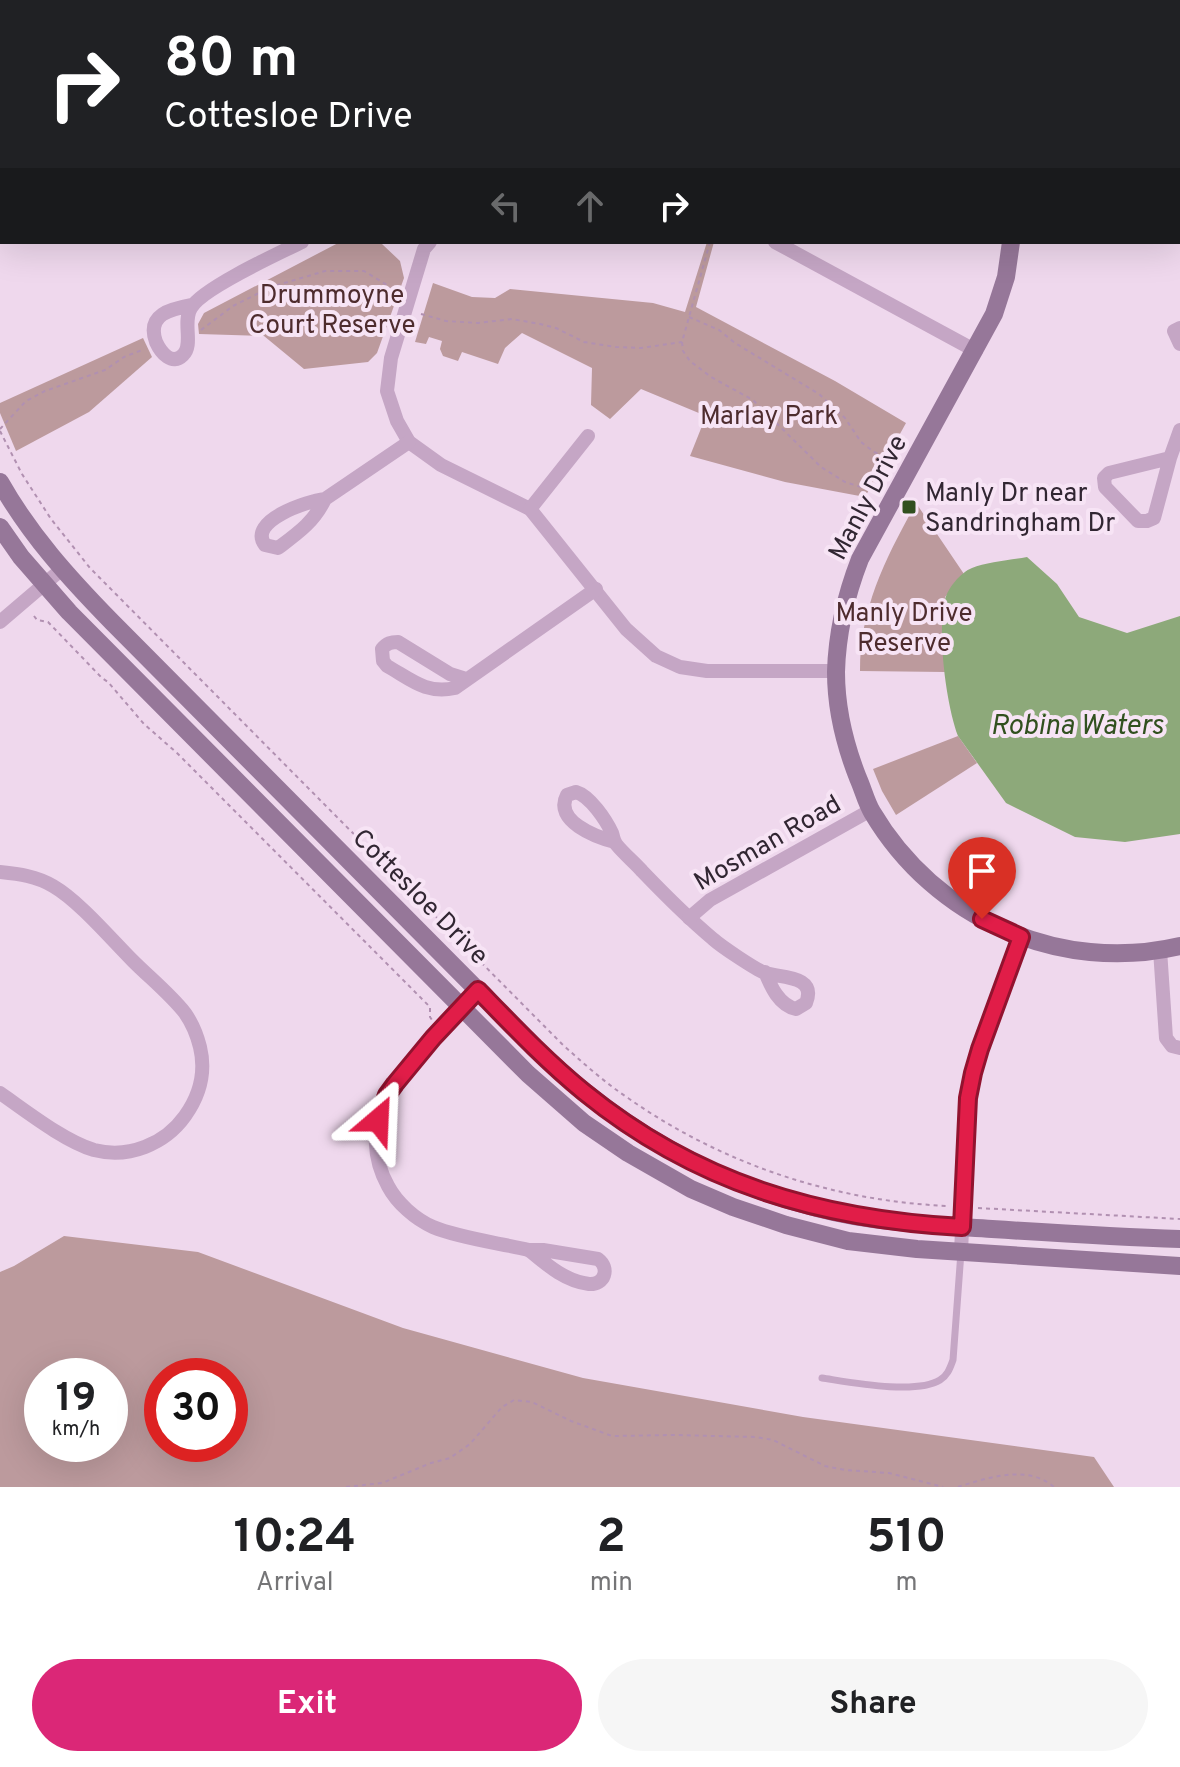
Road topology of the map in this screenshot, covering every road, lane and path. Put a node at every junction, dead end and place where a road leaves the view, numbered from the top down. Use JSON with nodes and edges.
{"nodes":[{"id":1,"x":298,"y":244,"type":"edge"},
{"id":2,"x":422,"y":244,"type":"edge"},
{"id":3,"x":709,"y":244,"type":"edge"},
{"id":4,"x":779,"y":244,"type":"edge"},
{"id":5,"x":1011,"y":244,"type":"edge"},
{"id":6,"x":192,"y":305,"type":"junction"},
{"id":7,"x":404,"y":309,"type":"junction"},
{"id":8,"x":688,"y":317,"type":"junction"},
{"id":9,"x":1180,"y":328,"type":"edge"},
{"id":10,"x":187,"y":334,"type":"junction"},
{"id":11,"x":682,"y":342,"type":"junction"},
{"id":12,"x":157,"y":344,"type":"junction"},
{"id":13,"x":1180,"y":344,"type":"edge"},
{"id":14,"x":976,"y":351,"type":"junction"},
{"id":15,"x":0,"y":430,"type":"edge"},
{"id":16,"x":1180,"y":430,"type":"edge"},
{"id":17,"x":588,"y":436,"type":"dead end"},
{"id":18,"x":409,"y":442,"type":"junction"},
{"id":19,"x":1170,"y":458,"type":"junction"},
{"id":20,"x":894,"y":460,"type":"dead end"},
{"id":21,"x":0,"y":482,"type":"edge"},
{"id":22,"x":877,"y":492,"type":"dead end"},
{"id":23,"x":325,"y":499,"type":"dead end"},
{"id":24,"x":530,"y":509,"type":"junction"},
{"id":25,"x":0,"y":527,"type":"edge"},
{"id":26,"x":62,"y":569,"type":"junction"},
{"id":27,"x":43,"y":585,"type":"junction"},
{"id":28,"x":596,"y":589,"type":"junction"},
{"id":29,"x":34,"y":616,"type":"dead end"},
{"id":30,"x":0,"y":622,"type":"edge"},
{"id":31,"x":836,"y":671,"type":"junction"},
{"id":32,"x":466,"y":679,"type":"junction"},
{"id":33,"x":871,"y":810,"type":"junction"},
{"id":34,"x":615,"y":842,"type":"dead end"},
{"id":35,"x":0,"y":872,"type":"edge"},
{"id":36,"x":689,"y":918,"type":"junction"},
{"id":37,"x":1021,"y":937,"type":"junction"},
{"id":38,"x":1180,"y":946,"type":"edge"},
{"id":39,"x":1160,"y":950,"type":"junction"},
{"id":40,"x":765,"y":972,"type":"dead end"},
{"id":41,"x":478,"y":990,"type":"junction"},
{"id":42,"x":461,"y":1008,"type":"junction"},
{"id":43,"x":433,"y":1021,"type":"dead end"},
{"id":44,"x":1180,"y":1048,"type":"edge"},
{"id":45,"x":0,"y":1093,"type":"edge"},
{"id":46,"x":938,"y":1206,"type":"dead end"},
{"id":47,"x":991,"y":1208,"type":"dead end"},
{"id":48,"x":1180,"y":1219,"type":"edge"},
{"id":49,"x":962,"y":1227,"type":"junction"},
{"id":50,"x":1180,"y":1239,"type":"edge"},
{"id":51,"x":529,"y":1250,"type":"junction"},
{"id":52,"x":961,"y":1252,"type":"junction"},
{"id":53,"x":1180,"y":1266,"type":"edge"},
{"id":54,"x":822,"y":1378,"type":"dead end"},
{"id":55,"x":346,"y":1487,"type":"edge"},
{"id":56,"x":943,"y":1487,"type":"edge"},
{"id":57,"x":958,"y":1487,"type":"edge"},
{"id":58,"x":1054,"y":1487,"type":"edge"}],
"edges":[{"from":1,"to":6,"type":"street"},
{"from":2,"to":7,"type":"street"},
{"from":3,"to":8,"type":"path"},
{"from":4,"to":14,"type":"street"},
{"from":5,"to":14,"type":"main road","name":"Manly Drive"},
{"from":6,"to":10,"type":"street"},
{"from":6,"to":12,"type":"street"},
{"from":7,"to":10,"type":"path"},
{"from":7,"to":11,"type":"path"},
{"from":7,"to":18,"type":"street"},
{"from":8,"to":11,"type":"path"},
{"from":8,"to":20,"type":"path"},
{"from":9,"to":13,"type":"street"},
{"from":10,"to":12,"type":"street"},
{"from":11,"to":22,"type":"path"},
{"from":12,"to":15,"type":"path"},
{"from":14,"to":31,"type":"main road","name":"Manly Drive"},
{"from":15,"to":46,"type":"path","name":"Cottesloe Drive"},
{"from":16,"to":19,"type":"street"},
{"from":17,"to":24,"type":"street"},
{"from":18,"to":23,"type":"street"},
{"from":18,"to":24,"type":"street"},
{"from":19,"to":19,"type":"street"},
{"from":21,"to":26,"type":"main road","name":"Cottesloe Drive"},
{"from":24,"to":28,"type":"street"},
{"from":25,"to":27,"type":"main road","name":"Cottesloe Drive"},
{"from":26,"to":27,"type":"street"},
{"from":26,"to":41,"type":"main road","name":"Cottesloe Drive"},
{"from":27,"to":30,"type":"street"},
{"from":27,"to":42,"type":"main road","name":"Cottesloe Drive"},
{"from":28,"to":31,"type":"street"},
{"from":28,"to":32,"type":"street"},
{"from":29,"to":43,"type":"path"},
{"from":31,"to":33,"type":"main road","name":"Manly Drive"},
{"from":32,"to":32,"type":"street"},
{"from":33,"to":36,"type":"street","name":"Mosman Road"},
{"from":33,"to":37,"type":"main road","name":"Manly Drive"},
{"from":34,"to":36,"type":"street"},
{"from":35,"to":45,"type":"street"},
{"from":36,"to":40,"type":"street"},
{"from":37,"to":39,"type":"main road","name":"Manly Drive"},
{"from":37,"to":49,"type":"street"},
{"from":38,"to":39,"type":"main road","name":"Manly Drive"},
{"from":39,"to":44,"type":"street"},
{"from":41,"to":42,"type":"street"},
{"from":41,"to":49,"type":"main road","name":"Cottesloe Drive"},
{"from":42,"to":51,"type":"street"},
{"from":42,"to":52,"type":"main road","name":"Cottesloe Drive"},
{"from":47,"to":48,"type":"path"},
{"from":49,"to":50,"type":"main road","name":"Cottesloe Drive"},
{"from":49,"to":52,"type":"street"},
{"from":51,"to":51,"type":"street"},
{"from":52,"to":53,"type":"main road","name":"Cottesloe Drive"},
{"from":52,"to":54,"type":"lane"},
{"from":55,"to":56,"type":"path"},
{"from":57,"to":58,"type":"path"}]}
